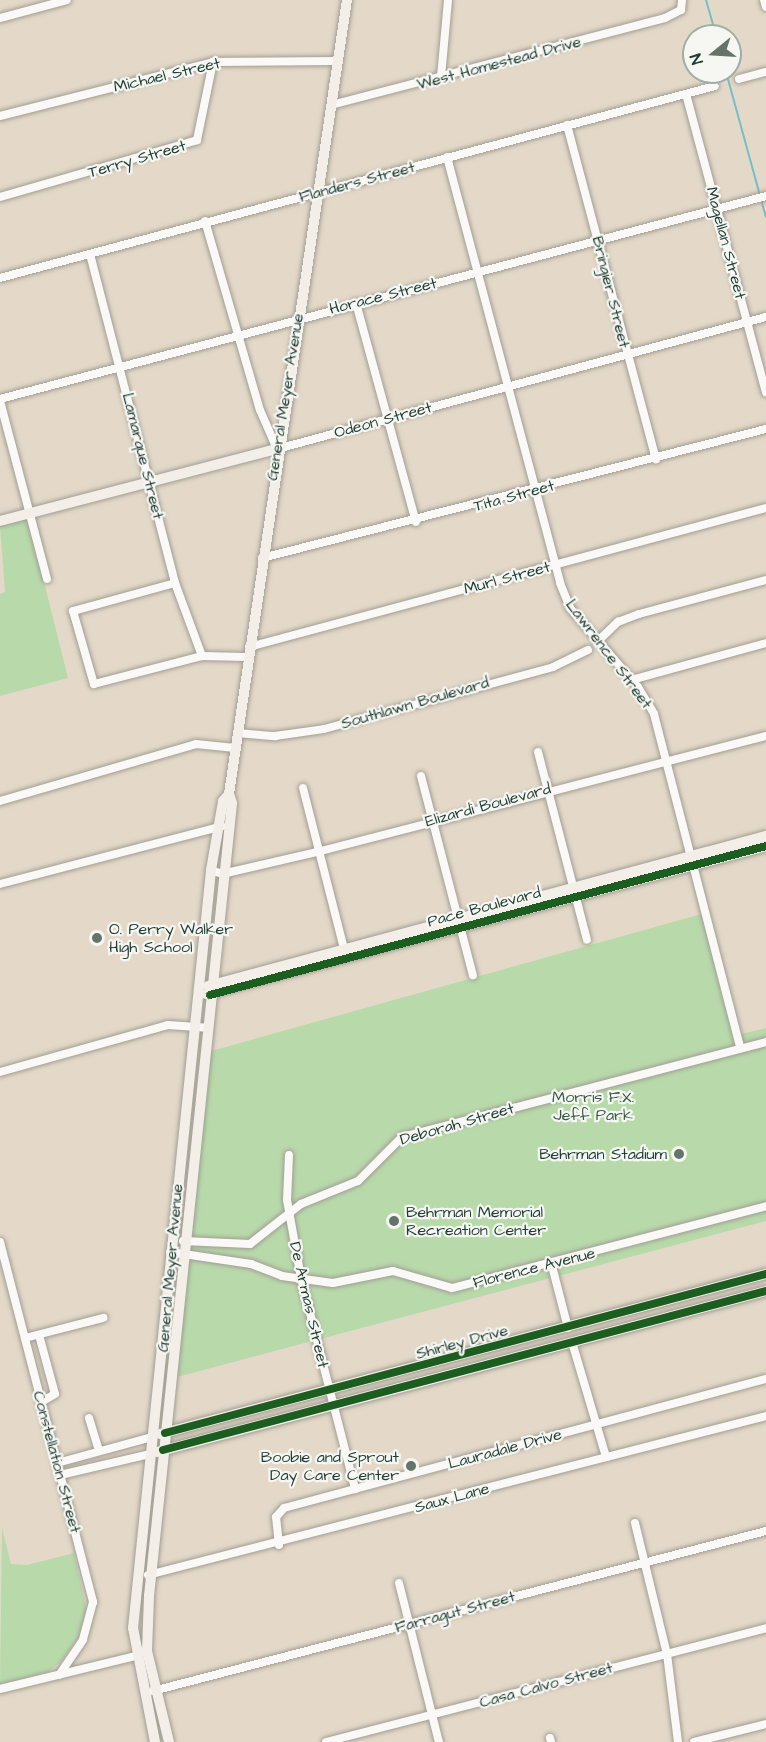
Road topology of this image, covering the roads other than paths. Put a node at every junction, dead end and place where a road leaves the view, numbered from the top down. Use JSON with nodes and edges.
{"nodes":[{"id":1,"x":67,"y":0,"type":"edge"},
{"id":2,"x":346,"y":0,"type":"edge"},
{"id":3,"x":448,"y":0,"type":"edge"},
{"id":4,"x":682,"y":0,"type":"edge"},
{"id":5,"x":764,"y":0,"type":"edge"},
{"id":6,"x":766,"y":7,"type":"edge"},
{"id":7,"x":0,"y":18,"type":"edge"},
{"id":8,"x":337,"y":61,"type":"junction"},
{"id":9,"x":213,"y":62,"type":"junction"},
{"id":10,"x":766,"y":72,"type":"edge"},
{"id":11,"x":441,"y":77,"type":"junction"},
{"id":12,"x":742,"y":78,"type":"edge"},
{"id":13,"x":715,"y":86,"type":"dead end"},
{"id":14,"x":686,"y":94,"type":"junction"},
{"id":15,"x":331,"y":105,"type":"junction"},
{"id":16,"x":0,"y":116,"type":"edge"},
{"id":17,"x":567,"y":125,"type":"junction"},
{"id":18,"x":447,"y":157,"type":"junction"},
{"id":19,"x":318,"y":194,"type":"junction"},
{"id":20,"x":766,"y":196,"type":"edge"},
{"id":21,"x":0,"y":197,"type":"edge"},
{"id":22,"x":717,"y":209,"type":"junction"},
{"id":23,"x":205,"y":221,"type":"junction"},
{"id":24,"x":598,"y":239,"type":"junction"},
{"id":25,"x":90,"y":254,"type":"junction"},
{"id":26,"x":477,"y":272,"type":"junction"},
{"id":27,"x":0,"y":278,"type":"edge"},
{"id":28,"x":356,"y":303,"type":"junction"},
{"id":29,"x":766,"y":317,"type":"edge"},
{"id":30,"x":297,"y":318,"type":"junction"},
{"id":31,"x":747,"y":322,"type":"junction"},
{"id":32,"x":239,"y":337,"type":"junction"},
{"id":33,"x":627,"y":354,"type":"junction"},
{"id":34,"x":120,"y":367,"type":"junction"},
{"id":35,"x":508,"y":387,"type":"junction"},
{"id":36,"x":766,"y":392,"type":"edge"},
{"id":37,"x":0,"y":400,"type":"edge"},
{"id":38,"x":389,"y":418,"type":"junction"},
{"id":39,"x":766,"y":429,"type":"edge"},
{"id":40,"x":277,"y":448,"type":"junction"},
{"id":41,"x":656,"y":459,"type":"junction"},
{"id":42,"x":149,"y":480,"type":"junction"},
{"id":43,"x":536,"y":489,"type":"junction"},
{"id":44,"x":766,"y":508,"type":"edge"},
{"id":45,"x":30,"y":513,"type":"junction"},
{"id":46,"x":0,"y":520,"type":"edge"},
{"id":47,"x":416,"y":522,"type":"junction"},
{"id":48,"x":261,"y":559,"type":"junction"},
{"id":49,"x":555,"y":565,"type":"junction"},
{"id":50,"x":48,"y":579,"type":"dead end"},
{"id":51,"x":766,"y":580,"type":"edge"},
{"id":52,"x":175,"y":583,"type":"junction"},
{"id":53,"x":598,"y":641,"type":"junction"},
{"id":54,"x":766,"y":643,"type":"edge"},
{"id":55,"x":588,"y":650,"type":"dead end"},
{"id":56,"x":247,"y":652,"type":"junction"},
{"id":57,"x":202,"y":656,"type":"junction"},
{"id":58,"x":630,"y":680,"type":"junction"},
{"id":59,"x":237,"y":733,"type":"junction"},
{"id":60,"x":766,"y":736,"type":"edge"},
{"id":61,"x":235,"y":748,"type":"junction"},
{"id":62,"x":538,"y":752,"type":"dead end"},
{"id":63,"x":666,"y":760,"type":"junction"},
{"id":64,"x":421,"y":776,"type":"dead end"},
{"id":65,"x":303,"y":788,"type":"dead end"},
{"id":66,"x":548,"y":790,"type":"junction"},
{"id":67,"x":0,"y":801,"type":"edge"},
{"id":68,"x":432,"y":819,"type":"junction"},
{"id":69,"x":223,"y":826,"type":"junction"},
{"id":70,"x":766,"y":836,"type":"edge"},
{"id":71,"x":766,"y":846,"type":"edge"},
{"id":72,"x":317,"y":852,"type":"junction"},
{"id":73,"x":691,"y":861,"type":"junction"},
{"id":74,"x":211,"y":870,"type":"junction"},
{"id":75,"x":222,"y":874,"type":"junction"},
{"id":76,"x":0,"y":882,"type":"edge"},
{"id":77,"x":575,"y":891,"type":"junction"},
{"id":78,"x":459,"y":922,"type":"junction"},
{"id":79,"x":587,"y":940,"type":"dead end"},
{"id":80,"x":345,"y":953,"type":"junction"},
{"id":81,"x":473,"y":975,"type":"dead end"},
{"id":82,"x":211,"y":989,"type":"junction"},
{"id":83,"x":197,"y":992,"type":"junction"},
{"id":84,"x":194,"y":1026,"type":"junction"},
{"id":85,"x":207,"y":1028,"type":"junction"},
{"id":86,"x":766,"y":1042,"type":"edge"},
{"id":87,"x":740,"y":1047,"type":"junction"},
{"id":88,"x":0,"y":1072,"type":"edge"},
{"id":89,"x":289,"y":1155,"type":"dead end"},
{"id":90,"x":766,"y":1206,"type":"edge"},
{"id":91,"x":289,"y":1214,"type":"junction"},
{"id":92,"x":172,"y":1239,"type":"junction"},
{"id":93,"x":185,"y":1241,"type":"junction"},
{"id":94,"x":0,"y":1242,"type":"edge"},
{"id":95,"x":170,"y":1252,"type":"junction"},
{"id":96,"x":184,"y":1254,"type":"junction"},
{"id":97,"x":552,"y":1266,"type":"junction"},
{"id":98,"x":766,"y":1274,"type":"edge"},
{"id":99,"x":301,"y":1278,"type":"junction"},
{"id":100,"x":766,"y":1291,"type":"edge"},
{"id":101,"x":103,"y":1318,"type":"dead end"},
{"id":102,"x":568,"y":1328,"type":"junction"},
{"id":103,"x":39,"y":1335,"type":"junction"},
{"id":104,"x":25,"y":1338,"type":"junction"},
{"id":105,"x":572,"y":1342,"type":"junction"},
{"id":106,"x":766,"y":1379,"type":"edge"},
{"id":107,"x":329,"y":1391,"type":"junction"},
{"id":108,"x":41,"y":1402,"type":"junction"},
{"id":109,"x":333,"y":1405,"type":"junction"},
{"id":110,"x":766,"y":1416,"type":"edge"},
{"id":111,"x":89,"y":1418,"type":"dead end"},
{"id":112,"x":594,"y":1426,"type":"junction"},
{"id":113,"x":165,"y":1432,"type":"junction"},
{"id":114,"x":152,"y":1437,"type":"junction"},
{"id":115,"x":163,"y":1450,"type":"junction"},
{"id":116,"x":99,"y":1451,"type":"junction"},
{"id":117,"x":150,"y":1454,"type":"junction"},
{"id":118,"x":606,"y":1457,"type":"junction"},
{"id":119,"x":57,"y":1463,"type":"junction"},
{"id":120,"x":60,"y":1475,"type":"junction"},
{"id":121,"x":356,"y":1489,"type":"junction"},
{"id":122,"x":635,"y":1523,"type":"dead end"},
{"id":123,"x":766,"y":1531,"type":"edge"},
{"id":124,"x":279,"y":1545,"type":"junction"},
{"id":125,"x":644,"y":1562,"type":"junction"},
{"id":126,"x":151,"y":1575,"type":"junction"},
{"id":127,"x":138,"y":1576,"type":"junction"},
{"id":128,"x":399,"y":1583,"type":"dead end"},
{"id":129,"x":409,"y":1624,"type":"junction"},
{"id":130,"x":766,"y":1628,"type":"edge"},
{"id":131,"x":667,"y":1654,"type":"junction"},
{"id":132,"x":135,"y":1656,"type":"junction"},
{"id":133,"x":59,"y":1675,"type":"junction"},
{"id":134,"x":0,"y":1689,"type":"edge"},
{"id":135,"x":156,"y":1690,"type":"junction"},
{"id":136,"x":143,"y":1693,"type":"junction"},
{"id":137,"x":432,"y":1715,"type":"junction"},
{"id":138,"x":766,"y":1724,"type":"edge"},
{"id":139,"x":155,"y":1742,"type":"edge"},
{"id":140,"x":169,"y":1742,"type":"edge"},
{"id":141,"x":326,"y":1742,"type":"edge"},
{"id":142,"x":439,"y":1742,"type":"edge"},
{"id":143,"x":678,"y":1742,"type":"edge"},
{"id":144,"x":694,"y":1742,"type":"edge"}],
"edges":[{"from":1,"to":7,"type":"street"},
{"from":2,"to":8,"type":"main road","name":"General Meyer Avenue"},
{"from":3,"to":11,"type":"street"},
{"from":4,"to":11,"type":"street","name":"West Homestead Drive"},
{"from":5,"to":6,"type":"street"},
{"from":8,"to":9,"type":"street","name":"Michael Street"},
{"from":8,"to":15,"type":"main road","name":"General Meyer Avenue"},
{"from":9,"to":16,"type":"street","name":"Michael Street"},
{"from":9,"to":21,"type":"street","name":"Terry Street"},
{"from":10,"to":12,"type":"street"},
{"from":11,"to":15,"type":"street","name":"West Homestead Drive"},
{"from":13,"to":14,"type":"street","name":"Flanders Street"},
{"from":14,"to":17,"type":"street","name":"Flanders Street"},
{"from":14,"to":22,"type":"street","name":"Magellan Street"},
{"from":15,"to":19,"type":"main road","name":"General Meyer Avenue"},
{"from":17,"to":18,"type":"street","name":"Flanders Street"},
{"from":17,"to":24,"type":"street","name":"Bringier Street"},
{"from":18,"to":19,"type":"street","name":"Flanders Street"},
{"from":18,"to":26,"type":"street","name":"Lawrence Street"},
{"from":19,"to":23,"type":"street","name":"Flanders Street"},
{"from":19,"to":30,"type":"main road","name":"General Meyer Avenue"},
{"from":20,"to":22,"type":"street","name":"Horace Street"},
{"from":22,"to":24,"type":"street","name":"Horace Street"},
{"from":22,"to":31,"type":"street","name":"Magellan Street"},
{"from":23,"to":25,"type":"street","name":"Flanders Street"},
{"from":23,"to":32,"type":"street"},
{"from":24,"to":26,"type":"street","name":"Horace Street"},
{"from":24,"to":33,"type":"street","name":"Bringier Street"},
{"from":25,"to":27,"type":"street","name":"Flanders Street"},
{"from":25,"to":34,"type":"street","name":"Lamarque Street"},
{"from":26,"to":28,"type":"street","name":"Horace Street"},
{"from":26,"to":35,"type":"street","name":"Lawrence Street"},
{"from":28,"to":30,"type":"street","name":"Horace Street"},
{"from":28,"to":38,"type":"street"},
{"from":29,"to":31,"type":"street","name":"Odeon Street"},
{"from":30,"to":32,"type":"street","name":"Horace Street"},
{"from":30,"to":40,"type":"main road","name":"General Meyer Avenue"},
{"from":31,"to":33,"type":"street","name":"Odeon Street"},
{"from":31,"to":36,"type":"street","name":"Magellan Street"},
{"from":32,"to":34,"type":"street","name":"Horace Street"},
{"from":32,"to":40,"type":"street"},
{"from":33,"to":35,"type":"street","name":"Odeon Street"},
{"from":33,"to":41,"type":"street","name":"Bringier Street"},
{"from":34,"to":37,"type":"street","name":"Horace Street"},
{"from":34,"to":42,"type":"street","name":"Lamarque Street"},
{"from":35,"to":38,"type":"street","name":"Odeon Street"},
{"from":35,"to":43,"type":"street","name":"Lawrence Street"},
{"from":37,"to":45,"type":"street"},
{"from":38,"to":40,"type":"street","name":"Odeon Street"},
{"from":38,"to":47,"type":"street"},
{"from":39,"to":41,"type":"street","name":"Tita Street"},
{"from":40,"to":42,"type":"main road","name":"Odeon Street"},
{"from":40,"to":48,"type":"main road","name":"General Meyer Avenue"},
{"from":41,"to":43,"type":"street","name":"Tita Street"},
{"from":42,"to":45,"type":"main road","name":"Odeon Street"},
{"from":42,"to":52,"type":"street","name":"Lamarque Street"},
{"from":43,"to":47,"type":"street","name":"Tita Street"},
{"from":43,"to":49,"type":"street","name":"Lawrence Street"},
{"from":44,"to":49,"type":"street","name":"Murl Street"},
{"from":45,"to":46,"type":"main road","name":"Odeon Street"},
{"from":45,"to":50,"type":"street"},
{"from":47,"to":48,"type":"street","name":"Tita Street"},
{"from":48,"to":56,"type":"main road","name":"General Meyer Avenue"},
{"from":49,"to":53,"type":"street","name":"Lawrence Street"},
{"from":49,"to":56,"type":"street","name":"Murl Street"},
{"from":51,"to":53,"type":"street"},
{"from":52,"to":57,"type":"street","name":"Lamarque Street"},
{"from":52,"to":57,"type":"street","name":"Murl Street"},
{"from":53,"to":58,"type":"street","name":"Lawrence Street"},
{"from":54,"to":58,"type":"street"},
{"from":55,"to":59,"type":"street","name":"Southlawn Boulevard"},
{"from":56,"to":57,"type":"street","name":"Murl Street"},
{"from":56,"to":59,"type":"main road","name":"General Meyer Avenue"},
{"from":58,"to":63,"type":"street","name":"Lawrence Street"},
{"from":59,"to":61,"type":"main road","name":"General Meyer Avenue"},
{"from":60,"to":63,"type":"street","name":"Elizardi Boulevard"},
{"from":61,"to":67,"type":"street"},
{"from":61,"to":69,"type":"main road","name":"General Meyer Avenue"},
{"from":62,"to":66,"type":"street"},
{"from":63,"to":66,"type":"street","name":"Elizardi Boulevard"},
{"from":63,"to":73,"type":"street","name":"Lawrence Street"},
{"from":64,"to":68,"type":"street"},
{"from":65,"to":72,"type":"street"},
{"from":66,"to":68,"type":"street","name":"Elizardi Boulevard"},
{"from":66,"to":77,"type":"street"},
{"from":68,"to":72,"type":"street","name":"Elizardi Boulevard"},
{"from":68,"to":78,"type":"street"},
{"from":69,"to":74,"type":"main road","name":"General Meyer Avenue"},
{"from":69,"to":75,"type":"main road","name":"General Meyer Avenue"},
{"from":69,"to":76,"type":"street"},
{"from":70,"to":73,"type":"main road","name":"Pace Boulevard"},
{"from":71,"to":73,"type":"main road","name":"Pace Boulevard"},
{"from":72,"to":75,"type":"street","name":"Elizardi Boulevard"},
{"from":72,"to":80,"type":"street"},
{"from":73,"to":77,"type":"main road","name":"Pace Boulevard"},
{"from":73,"to":87,"type":"street","name":"Lawrence Street"},
{"from":74,"to":75,"type":"street"},
{"from":74,"to":83,"type":"main road","name":"General Meyer Avenue"},
{"from":75,"to":82,"type":"main road","name":"General Meyer Avenue"},
{"from":77,"to":78,"type":"main road","name":"Pace Boulevard"},
{"from":77,"to":79,"type":"street"},
{"from":78,"to":80,"type":"main road","name":"Pace Boulevard"},
{"from":78,"to":81,"type":"street"},
{"from":80,"to":82,"type":"main road","name":"Pace Boulevard"},
{"from":82,"to":83,"type":"main road","name":"Pace Boulevard"},
{"from":82,"to":85,"type":"main road","name":"General Meyer Avenue"},
{"from":83,"to":84,"type":"main road","name":"General Meyer Avenue"},
{"from":84,"to":85,"type":"street"},
{"from":84,"to":88,"type":"street"},
{"from":84,"to":92,"type":"main road","name":"General Meyer Avenue"},
{"from":85,"to":93,"type":"main road","name":"General Meyer Avenue"},
{"from":86,"to":87,"type":"street"},
{"from":87,"to":91,"type":"street","name":"Deborah Street"},
{"from":89,"to":91,"type":"street","name":"De Armas Street"},
{"from":90,"to":97,"type":"street","name":"Florence Avenue"},
{"from":91,"to":93,"type":"street","name":"Deborah Street"},
{"from":91,"to":99,"type":"street","name":"De Armas Street"},
{"from":92,"to":93,"type":"street","name":"Deborah Street"},
{"from":92,"to":95,"type":"main road","name":"General Meyer Avenue"},
{"from":93,"to":96,"type":"main road","name":"General Meyer Avenue"},
{"from":94,"to":104,"type":"street","name":"Constellation Street"},
{"from":95,"to":96,"type":"street","name":"Florence Avenue"},
{"from":95,"to":114,"type":"main road","name":"General Meyer Avenue"},
{"from":96,"to":99,"type":"street","name":"Florence Avenue"},
{"from":96,"to":113,"type":"main road","name":"General Meyer Avenue"},
{"from":97,"to":99,"type":"street","name":"Florence Avenue"},
{"from":97,"to":102,"type":"street"},
{"from":98,"to":102,"type":"main road","name":"Shirley Drive"},
{"from":99,"to":107,"type":"street","name":"De Armas Street"},
{"from":100,"to":105,"type":"main road","name":"Shirley Drive"},
{"from":101,"to":103,"type":"street"},
{"from":102,"to":105,"type":"main road"},
{"from":102,"to":107,"type":"main road","name":"Shirley Drive"},
{"from":103,"to":104,"type":"street"},
{"from":103,"to":108,"type":"street"},
{"from":104,"to":108,"type":"street","name":"Constellation Street"},
{"from":105,"to":109,"type":"main road","name":"Shirley Drive"},
{"from":105,"to":112,"type":"street"},
{"from":106,"to":112,"type":"street","name":"Lauradale Drive"},
{"from":107,"to":109,"type":"street","name":"De Armas Street"},
{"from":107,"to":113,"type":"main road","name":"Shirley Drive"},
{"from":108,"to":119,"type":"street","name":"Constellation Street"},
{"from":109,"to":115,"type":"main road","name":"Shirley Drive"},
{"from":109,"to":121,"type":"street","name":"De Armas Street"},
{"from":110,"to":118,"type":"street","name":"Saux Lane"},
{"from":111,"to":116,"type":"street"},
{"from":112,"to":118,"type":"street"},
{"from":112,"to":121,"type":"street","name":"Lauradale Drive"},
{"from":113,"to":114,"type":"main road","name":"Shirley Drive"},
{"from":113,"to":115,"type":"main road","name":"General Meyer Avenue"},
{"from":114,"to":116,"type":"street","name":"Shirley Drive"},
{"from":114,"to":117,"type":"main road","name":"General Meyer Avenue"},
{"from":115,"to":117,"type":"main road","name":"Shirley Drive"},
{"from":115,"to":126,"type":"main road","name":"General Meyer Avenue"},
{"from":116,"to":119,"type":"street","name":"Shirley Drive"},
{"from":117,"to":120,"type":"street","name":"Shirley Drive"},
{"from":117,"to":127,"type":"main road","name":"General Meyer Avenue"},
{"from":118,"to":124,"type":"street","name":"Saux Lane"},
{"from":119,"to":120,"type":"street","name":"Constellation Street"},
{"from":120,"to":133,"type":"street","name":"Constellation Street"},
{"from":121,"to":124,"type":"street","name":"Lauradale Drive"},
{"from":122,"to":125,"type":"street"},
{"from":123,"to":125,"type":"street","name":"Farragut Street"},
{"from":124,"to":126,"type":"street","name":"Saux Lane"},
{"from":125,"to":129,"type":"street","name":"Farragut Street"},
{"from":125,"to":131,"type":"street"},
{"from":126,"to":127,"type":"street","name":"Saux Lane"},
{"from":126,"to":135,"type":"main road","name":"General Meyer Avenue"},
{"from":127,"to":132,"type":"main road","name":"General Meyer Avenue"},
{"from":128,"to":129,"type":"street"},
{"from":129,"to":135,"type":"street","name":"Farragut Street"},
{"from":129,"to":137,"type":"street"},
{"from":130,"to":131,"type":"street","name":"Casa Calvo Street"},
{"from":131,"to":137,"type":"street","name":"Casa Calvo Street"},
{"from":131,"to":143,"type":"street"},
{"from":132,"to":133,"type":"street"},
{"from":132,"to":136,"type":"main road","name":"General Meyer Avenue"},
{"from":133,"to":134,"type":"street"},
{"from":135,"to":136,"type":"street","name":"Farragut Street"},
{"from":135,"to":140,"type":"main road","name":"General Meyer Avenue"},
{"from":136,"to":139,"type":"main road","name":"General Meyer Avenue"},
{"from":137,"to":141,"type":"street","name":"Casa Calvo Street"},
{"from":137,"to":142,"type":"street"},
{"from":138,"to":144,"type":"street"}]}
